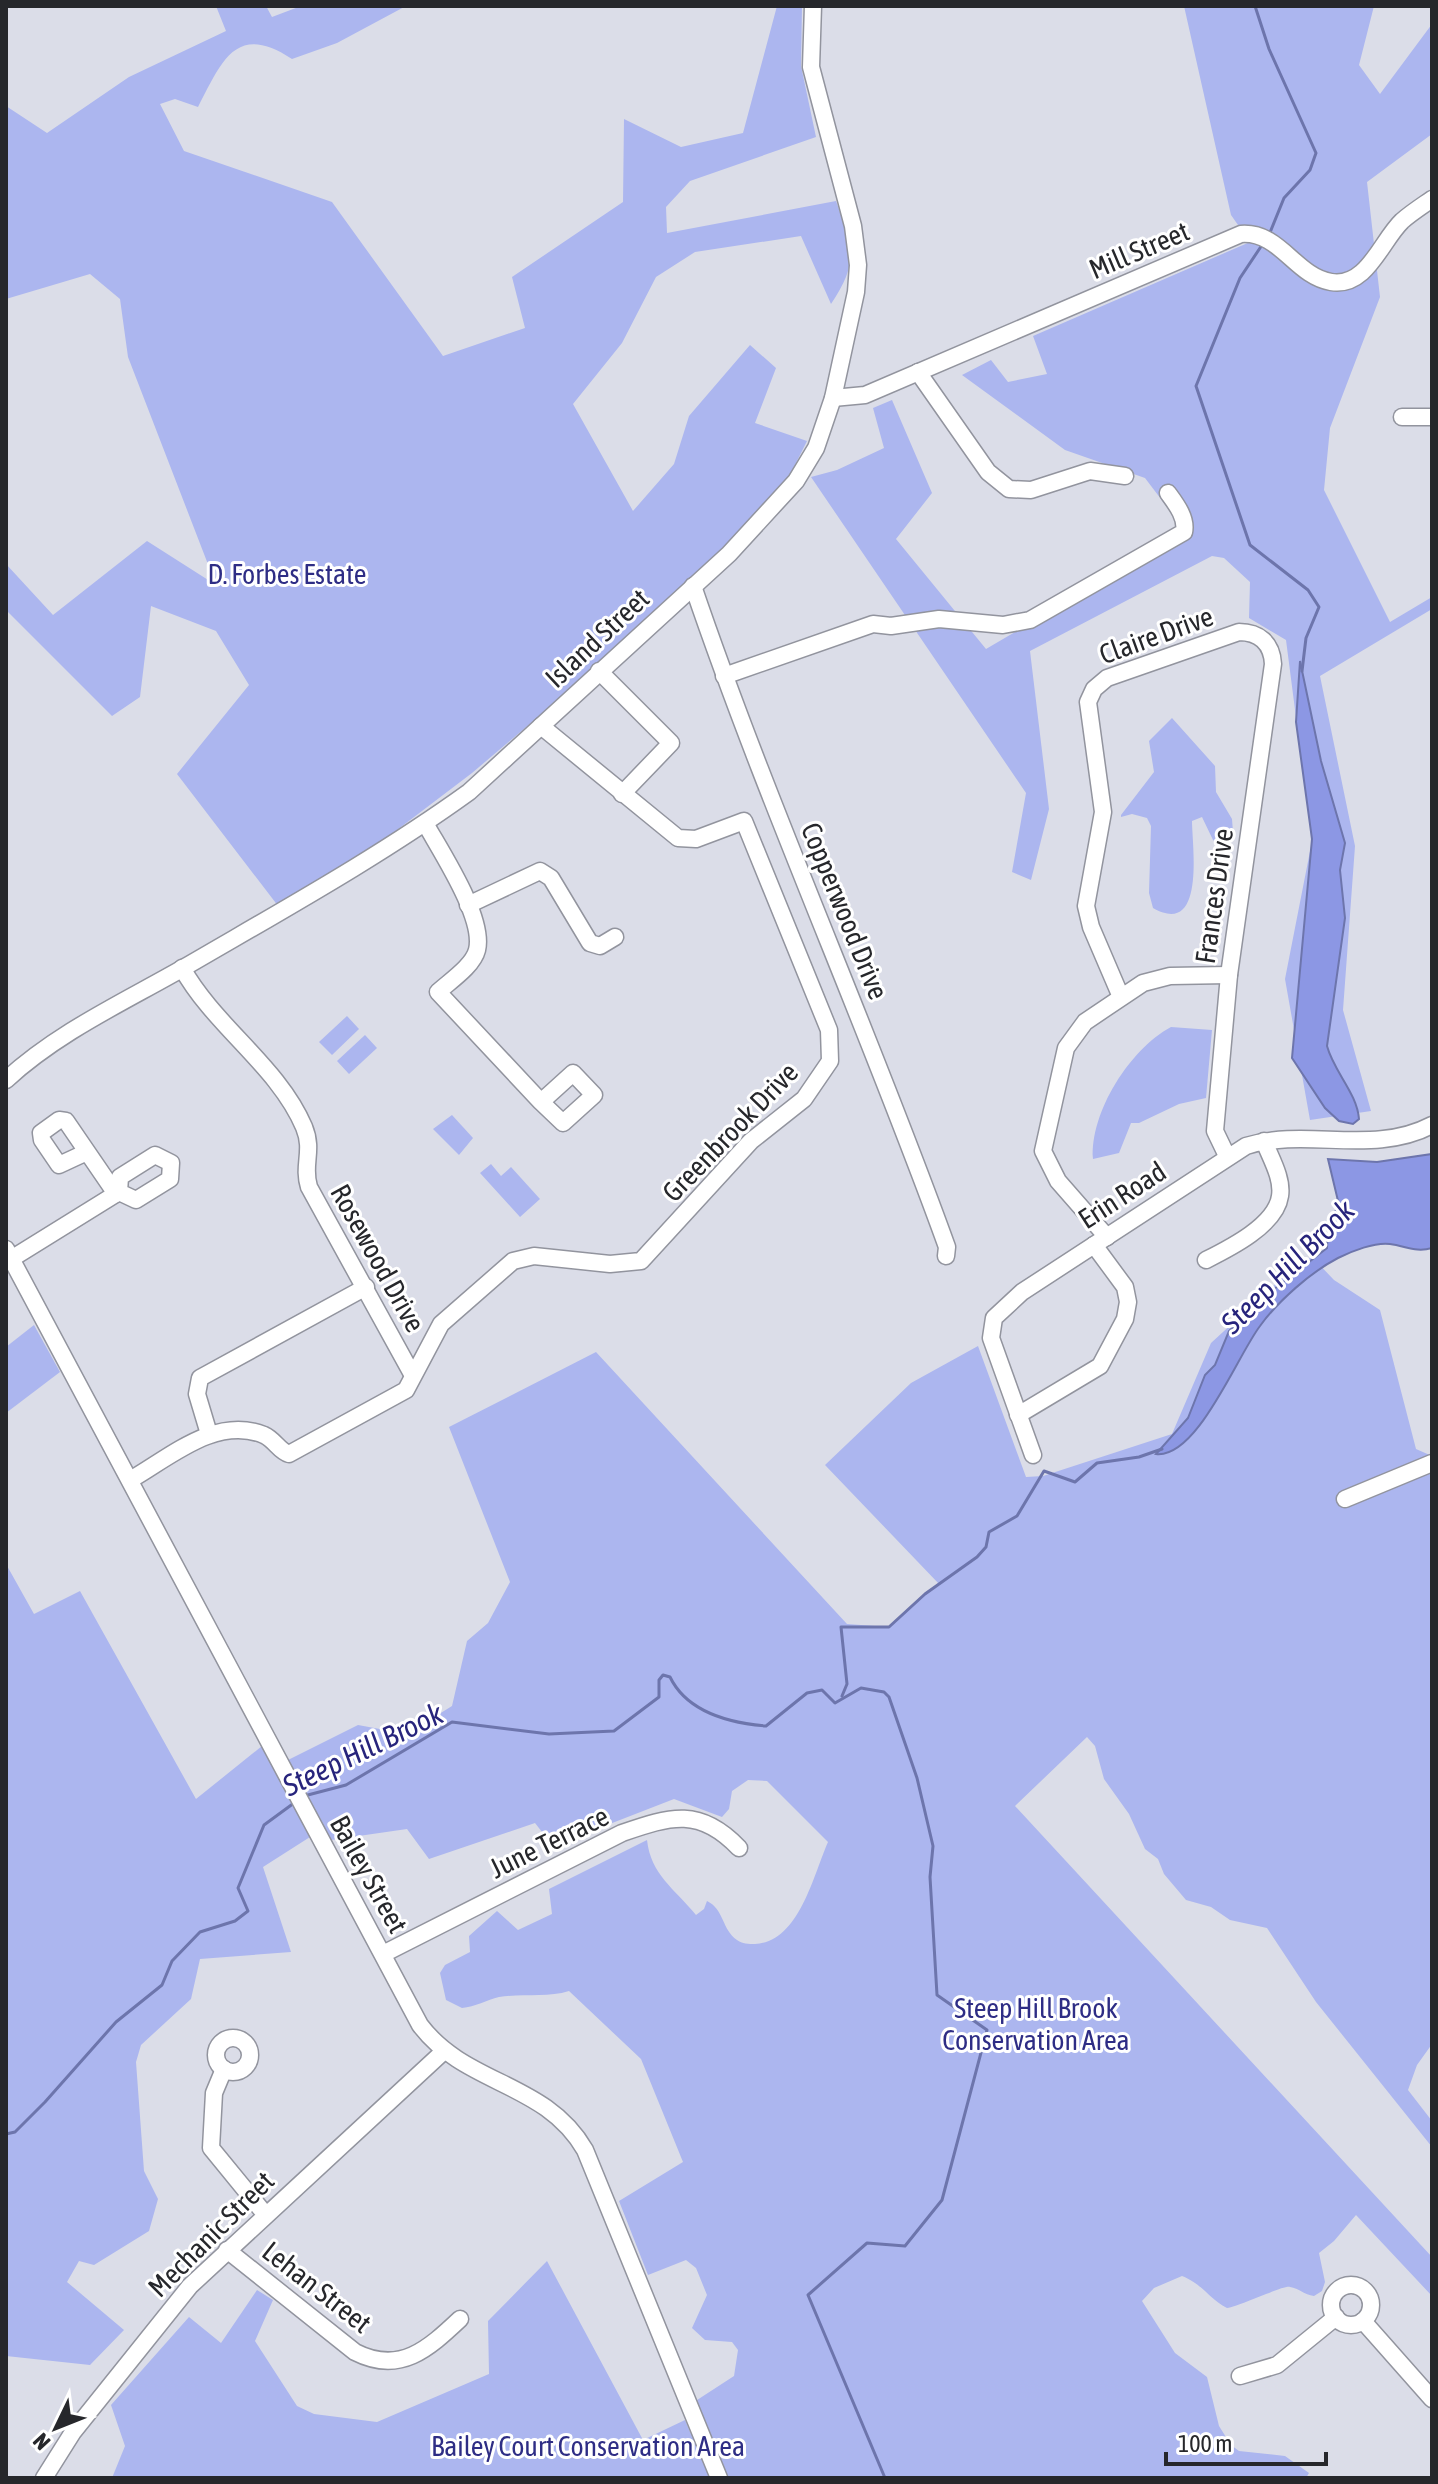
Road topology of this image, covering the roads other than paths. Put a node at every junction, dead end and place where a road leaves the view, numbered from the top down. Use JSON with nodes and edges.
{"nodes":[{"id":1,"x":813,"y":6,"type":"edge"},
{"id":2,"x":1432,"y":199,"type":"edge"},
{"id":3,"x":918,"y":372,"type":"junction"},
{"id":4,"x":833,"y":398,"type":"junction"},
{"id":5,"x":1402,"y":417,"type":"dead end"},
{"id":6,"x":1432,"y":417,"type":"edge"},
{"id":7,"x":1125,"y":476,"type":"dead end"},
{"id":8,"x":1168,"y":493,"type":"dead end"},
{"id":9,"x":693,"y":586,"type":"junction"},
{"id":10,"x":1266,"y":642,"type":"joint"},
{"id":11,"x":599,"y":671,"type":"junction"},
{"id":12,"x":724,"y":676,"type":"junction"},
{"id":13,"x":541,"y":726,"type":"junction"},
{"id":14,"x":622,"y":794,"type":"junction"},
{"id":15,"x":425,"y":823,"type":"junction"},
{"id":16,"x":468,"y":905,"type":"junction"},
{"id":17,"x":615,"y":937,"type":"dead end"},
{"id":18,"x":182,"y":968,"type":"junction"},
{"id":19,"x":1229,"y":975,"type":"junction"},
{"id":20,"x":1121,"y":997,"type":"junction"},
{"id":21,"x":6,"y":1080,"type":"edge"},
{"id":22,"x":541,"y":1102,"type":"dead end"},
{"id":23,"x":1432,"y":1125,"type":"edge"},
{"id":24,"x":1264,"y":1141,"type":"junction"},
{"id":25,"x":87,"y":1152,"type":"dead end"},
{"id":26,"x":1227,"y":1156,"type":"junction"},
{"id":27,"x":1101,"y":1241,"type":"junction"},
{"id":28,"x":8,"y":1254,"type":"edge"},
{"id":29,"x":946,"y":1256,"type":"dead end"},
{"id":30,"x":1206,"y":1260,"type":"dead end"},
{"id":31,"x":366,"y":1287,"type":"junction"},
{"id":32,"x":412,"y":1374,"type":"junction"},
{"id":33,"x":1018,"y":1415,"type":"junction"},
{"id":34,"x":209,"y":1434,"type":"junction"},
{"id":35,"x":1033,"y":1455,"type":"dead end"},
{"id":36,"x":1432,"y":1463,"type":"edge"},
{"id":37,"x":130,"y":1480,"type":"junction"},
{"id":38,"x":1345,"y":1499,"type":"dead end"},
{"id":39,"x":739,"y":1848,"type":"dead end"},
{"id":40,"x":383,"y":1954,"type":"junction"},
{"id":41,"x":443,"y":2052,"type":"junction"},
{"id":42,"x":224,"y":2069,"type":"dead end"},
{"id":43,"x":265,"y":2214,"type":"junction"},
{"id":44,"x":227,"y":2250,"type":"junction"},
{"id":45,"x":1336,"y":2317,"type":"junction"},
{"id":46,"x":460,"y":2319,"type":"dead end"},
{"id":47,"x":1363,"y":2321,"type":"junction"},
{"id":48,"x":1240,"y":2376,"type":"dead end"},
{"id":49,"x":1432,"y":2399,"type":"edge"},
{"id":50,"x":44,"y":2478,"type":"edge"},
{"id":51,"x":719,"y":2478,"type":"edge"}],
"edges":[{"from":1,"to":4,"type":"street","name":"Island Street"},
{"from":2,"to":3,"type":"street","name":"Mill Street"},
{"from":3,"to":4,"type":"street","name":"Mill Street"},
{"from":3,"to":7,"type":"street"},
{"from":4,"to":9,"type":"street","name":"Island Street"},
{"from":5,"to":6,"type":"street"},
{"from":8,"to":12,"type":"street"},
{"from":9,"to":11,"type":"street","name":"Island Street"},
{"from":9,"to":12,"type":"street","name":"Copperwood Drive"},
{"from":10,"to":19,"type":"street","name":"Frances Drive"},
{"from":10,"to":20,"type":"street","name":"Claire Drive"},
{"from":11,"to":13,"type":"street","name":"Island Street"},
{"from":11,"to":14,"type":"street"},
{"from":12,"to":29,"type":"street","name":"Copperwood Drive"},
{"from":13,"to":14,"type":"street","name":"Greenbrook Drive"},
{"from":13,"to":15,"type":"street","name":"Island Street"},
{"from":14,"to":32,"type":"street","name":"Greenbrook Drive"},
{"from":15,"to":16,"type":"street"},
{"from":15,"to":18,"type":"street","name":"Island Street"},
{"from":16,"to":17,"type":"street"},
{"from":16,"to":22,"type":"street"},
{"from":18,"to":21,"type":"street","name":"Island Street"},
{"from":18,"to":31,"type":"street","name":"Rosewood Drive"},
{"from":19,"to":20,"type":"street"},
{"from":19,"to":26,"type":"street","name":"Frances Drive"},
{"from":20,"to":27,"type":"street"},
{"from":23,"to":24,"type":"street","name":"Erin Road"},
{"from":24,"to":26,"type":"street","name":"Erin Road"},
{"from":24,"to":30,"type":"street"},
{"from":25,"to":28,"type":"street"},
{"from":26,"to":27,"type":"street","name":"Erin Road"},
{"from":27,"to":33,"type":"street"},
{"from":27,"to":33,"type":"street","name":"Erin Road"},
{"from":28,"to":37,"type":"street","name":"Bailey Street"},
{"from":31,"to":32,"type":"street","name":"Rosewood Drive"},
{"from":31,"to":34,"type":"street"},
{"from":32,"to":34,"type":"street","name":"Greenbrook Drive"},
{"from":33,"to":35,"type":"street","name":"Erin Road"},
{"from":34,"to":37,"type":"street"},
{"from":36,"to":38,"type":"street"},
{"from":37,"to":40,"type":"street","name":"Bailey Street"},
{"from":39,"to":40,"type":"street","name":"June Terrace"},
{"from":40,"to":41,"type":"street","name":"Bailey Street"},
{"from":41,"to":43,"type":"street","name":"Mechanic Street"},
{"from":41,"to":51,"type":"street","name":"Bailey Street"},
{"from":42,"to":43,"type":"street"},
{"from":43,"to":44,"type":"street","name":"Mechanic Street"},
{"from":44,"to":46,"type":"street","name":"Lehan Street"},
{"from":44,"to":50,"type":"street","name":"Mechanic Street"},
{"from":45,"to":47,"type":"street"},
{"from":45,"to":47,"type":"street"},
{"from":45,"to":48,"type":"street"},
{"from":47,"to":49,"type":"street"}]}
